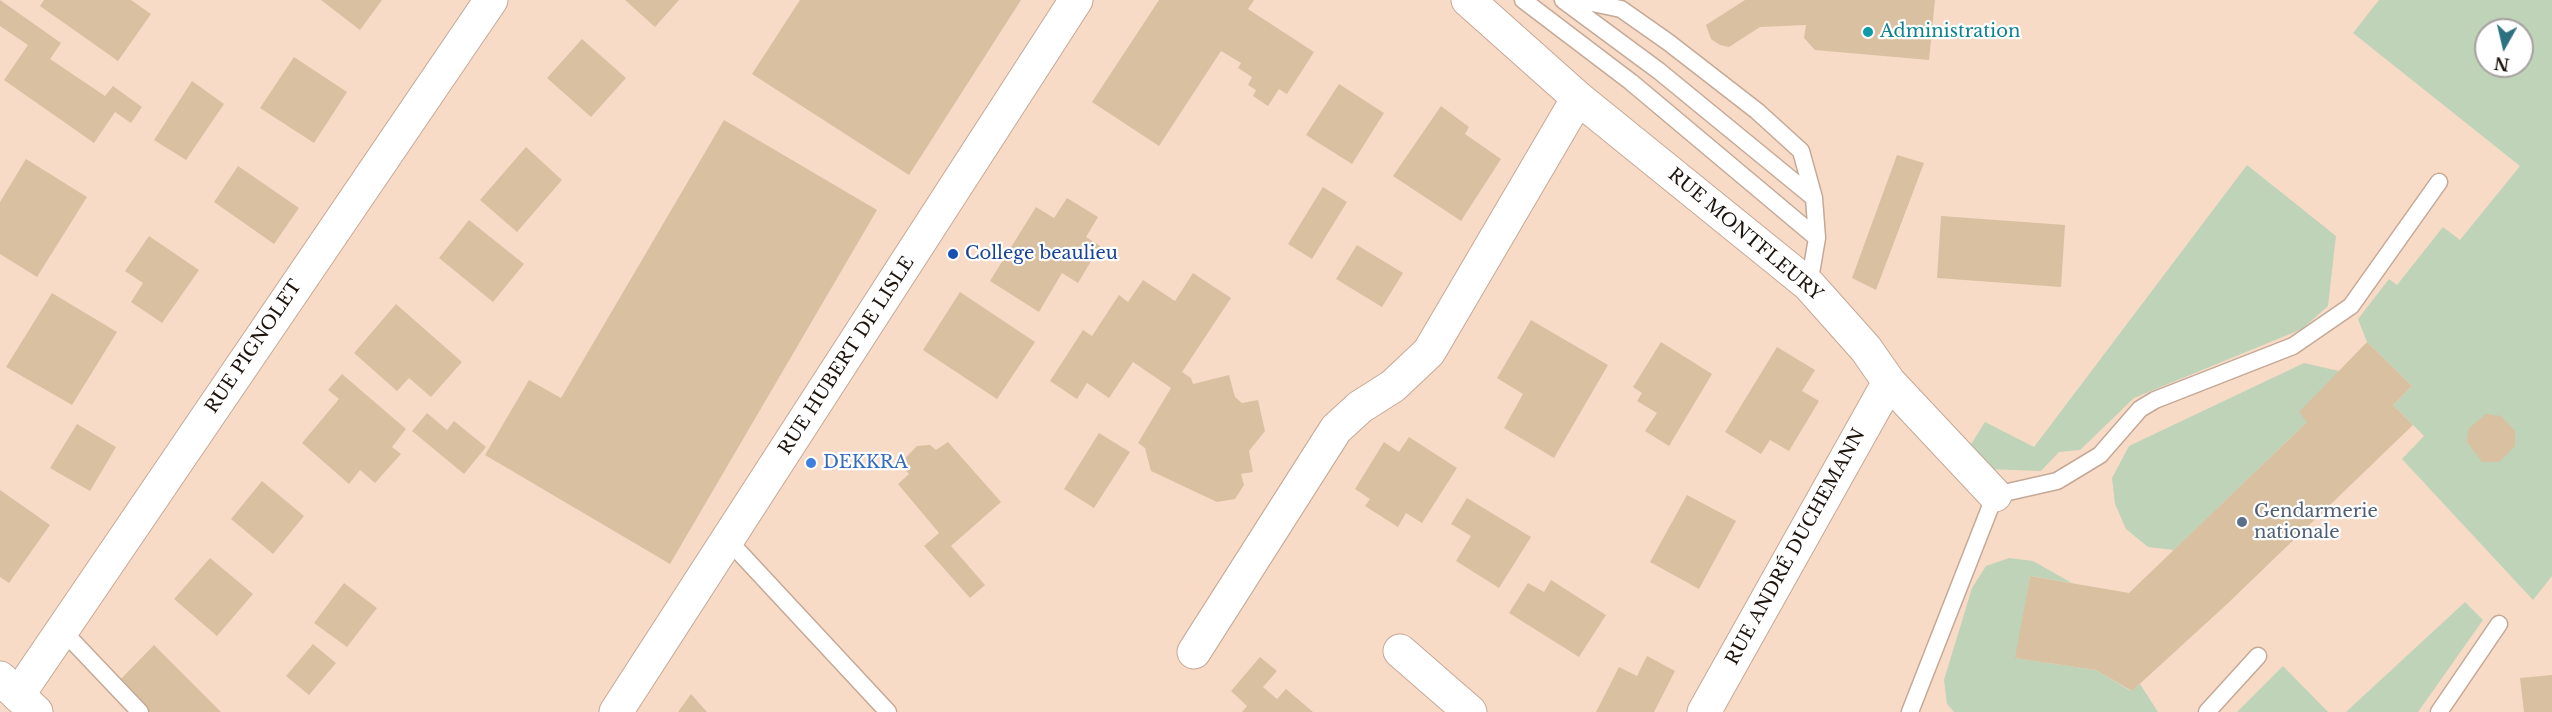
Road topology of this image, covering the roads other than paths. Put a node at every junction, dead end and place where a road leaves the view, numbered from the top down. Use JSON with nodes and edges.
{"nodes":[{"id":1,"x":491,"y":0,"type":"edge"},
{"id":2,"x":1076,"y":0,"type":"edge"},
{"id":3,"x":1468,"y":0,"type":"edge"},
{"id":4,"x":1524,"y":0,"type":"edge"},
{"id":5,"x":1563,"y":0,"type":"edge"},
{"id":6,"x":1578,"y":0,"type":"edge"},
{"id":7,"x":1578,"y":98,"type":"junction"},
{"id":8,"x":2439,"y":182,"type":"dead end"},
{"id":9,"x":1814,"y":198,"type":"junction"},
{"id":10,"x":1817,"y":238,"type":"junction"},
{"id":11,"x":1809,"y":285,"type":"junction"},
{"id":12,"x":1889,"y":382,"type":"junction"},
{"id":13,"x":1995,"y":495,"type":"junction"},
{"id":14,"x":728,"y":540,"type":"junction"},
{"id":15,"x":2499,"y":624,"type":"dead end"},
{"id":16,"x":62,"y":630,"type":"junction"},
{"id":17,"x":1400,"y":651,"type":"dead end"},
{"id":18,"x":1194,"y":652,"type":"dead end"},
{"id":19,"x":2258,"y":657,"type":"dead end"},
{"id":20,"x":18,"y":695,"type":"edge"},
{"id":21,"x":136,"y":711,"type":"edge"},
{"id":22,"x":616,"y":712,"type":"edge"},
{"id":23,"x":888,"y":712,"type":"edge"},
{"id":24,"x":1470,"y":712,"type":"edge"},
{"id":25,"x":1704,"y":712,"type":"edge"},
{"id":26,"x":1910,"y":712,"type":"edge"},
{"id":27,"x":2207,"y":712,"type":"edge"},
{"id":28,"x":2439,"y":712,"type":"edge"}],
"edges":[{"from":1,"to":16,"type":"street","name":"RUE PIGNOLET"},
{"from":2,"to":14,"type":"street","name":"RUE HUBERT DE LISLE"},
{"from":3,"to":7,"type":"street","name":"RUE MONTFLEURY"},
{"from":4,"to":10,"type":"lane"},
{"from":5,"to":9,"type":"lane"},
{"from":6,"to":9,"type":"lane"},
{"from":7,"to":11,"type":"street","name":"RUE MONTFLEURY"},
{"from":7,"to":18,"type":"street"},
{"from":8,"to":13,"type":"lane"},
{"from":9,"to":10,"type":"lane"},
{"from":10,"to":11,"type":"lane"},
{"from":11,"to":12,"type":"street","name":"RUE MONTFLEURY"},
{"from":12,"to":13,"type":"street","name":"RUE MONTFLEURY"},
{"from":12,"to":25,"type":"street","name":"RUE ANDRÉ DUCHEMANN"},
{"from":13,"to":26,"type":"lane"},
{"from":14,"to":22,"type":"street","name":"RUE HUBERT DE LISLE"},
{"from":14,"to":23,"type":"lane"},
{"from":15,"to":28,"type":"lane"},
{"from":16,"to":20,"type":"street","name":"RUE PIGNOLET"},
{"from":16,"to":21,"type":"lane"},
{"from":17,"to":24,"type":"street"},
{"from":19,"to":27,"type":"lane"}]}
